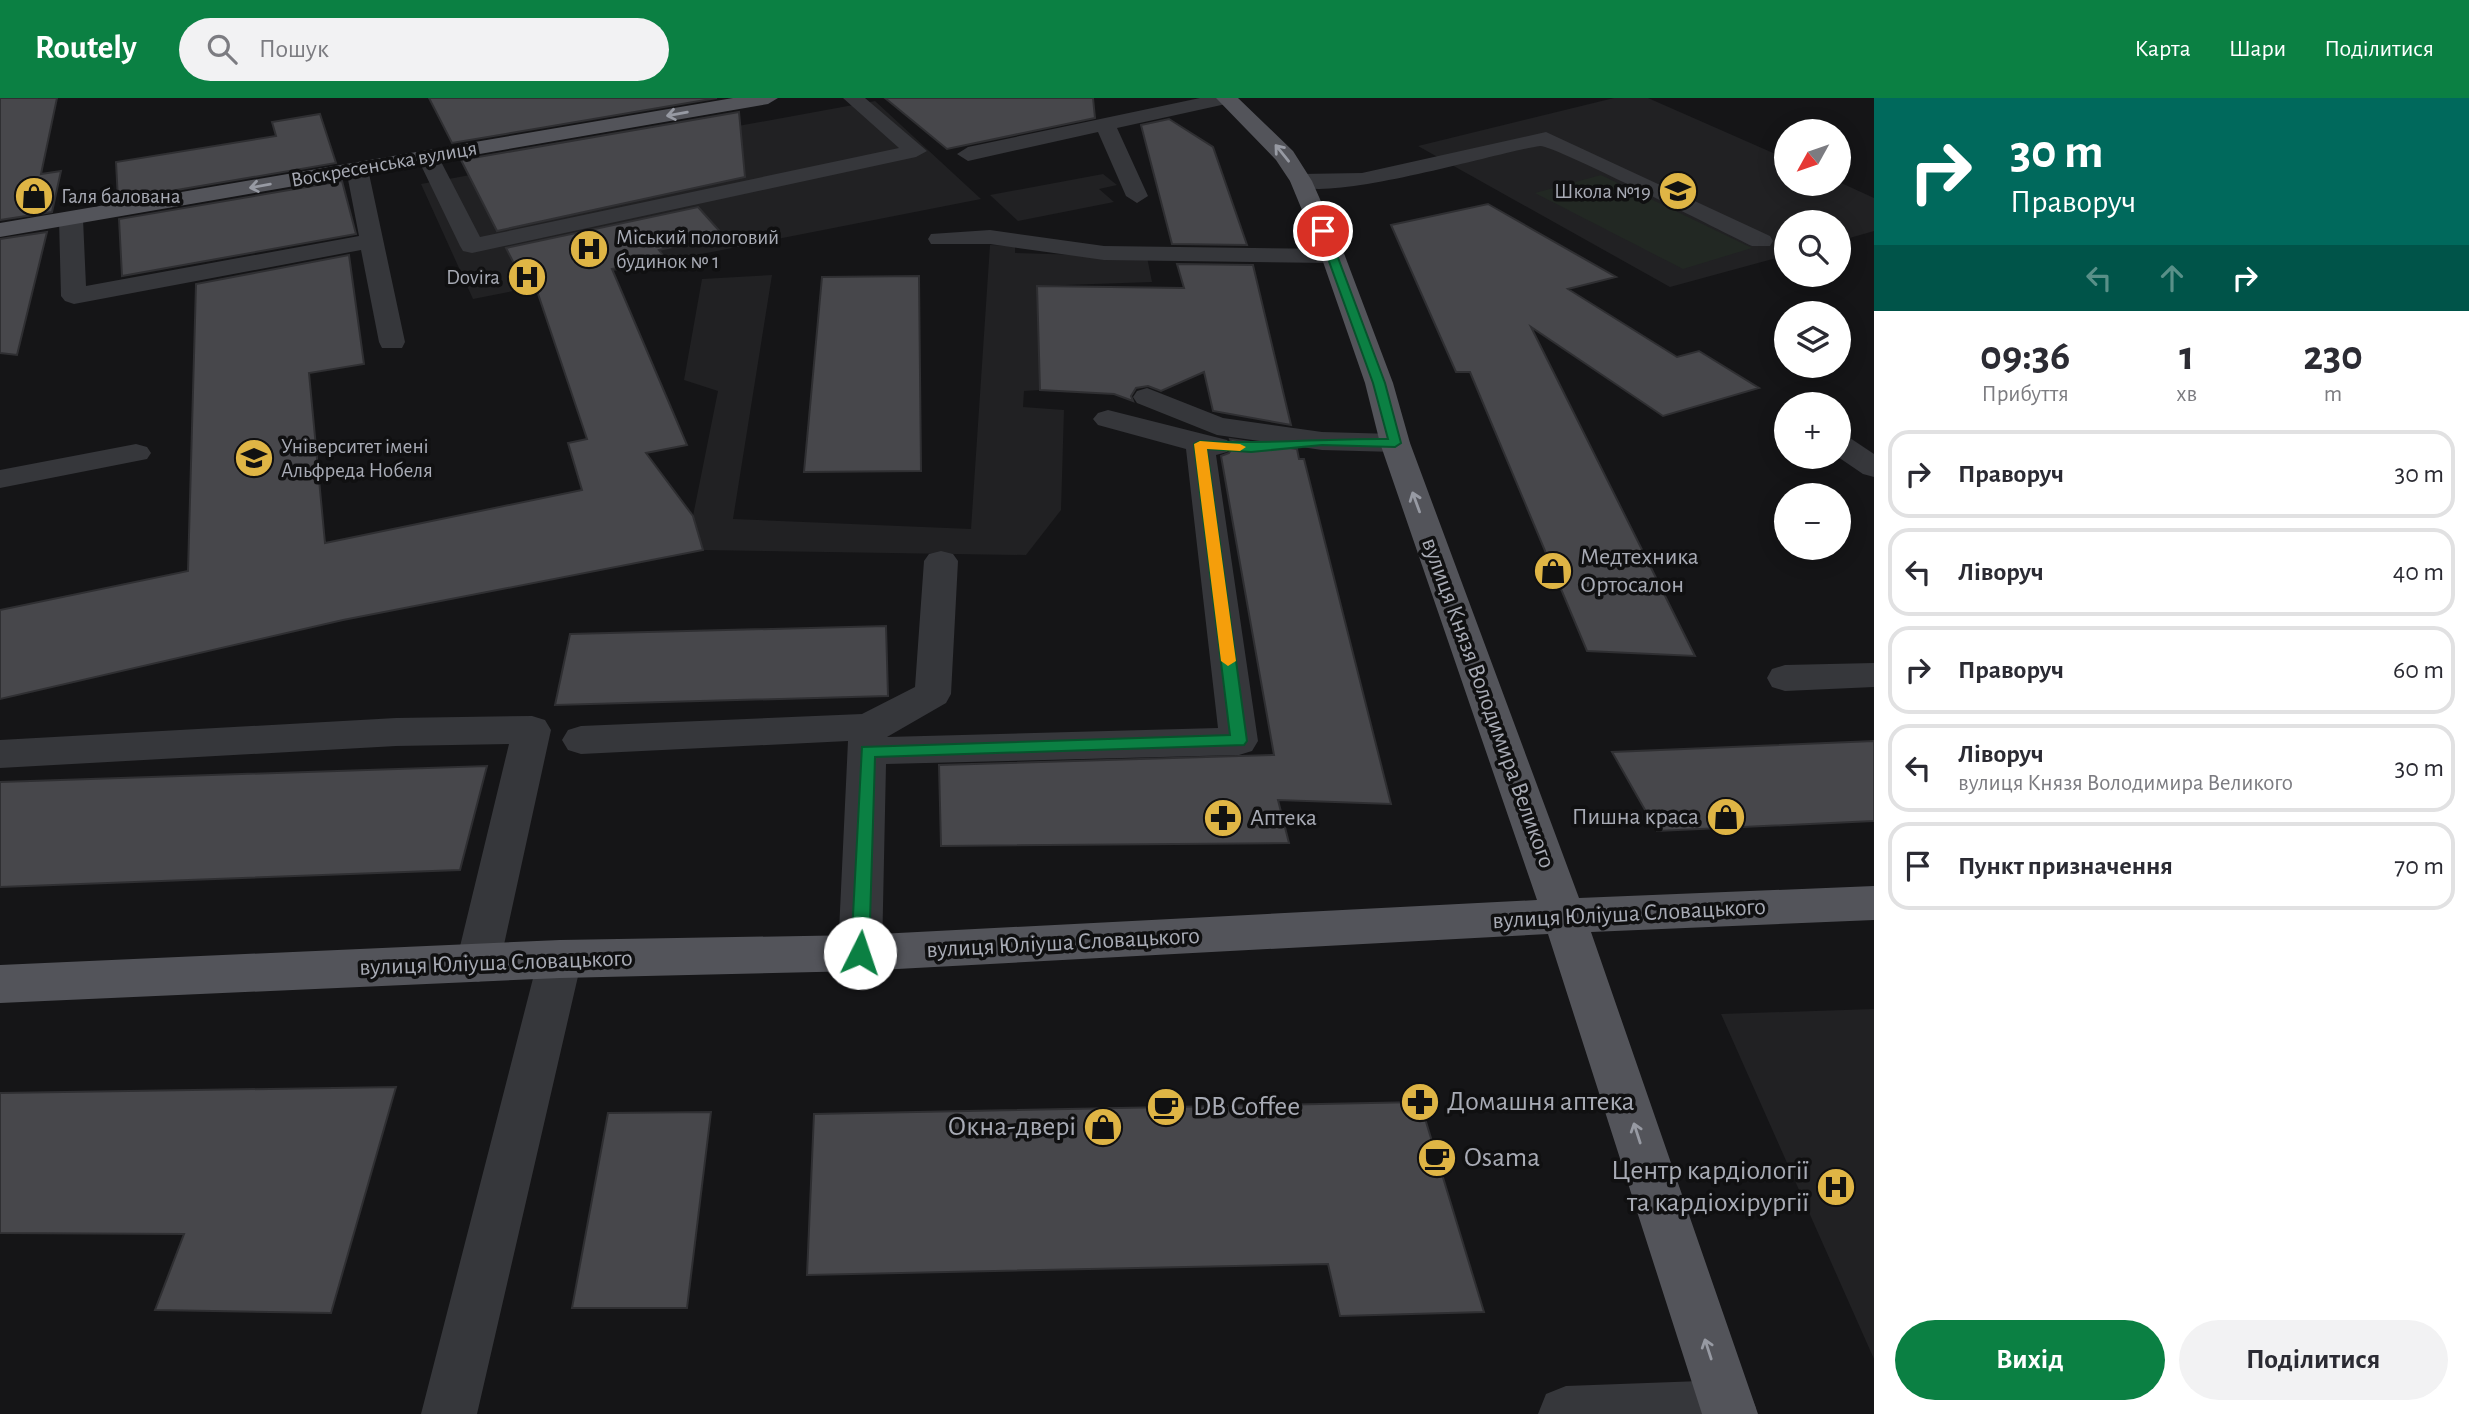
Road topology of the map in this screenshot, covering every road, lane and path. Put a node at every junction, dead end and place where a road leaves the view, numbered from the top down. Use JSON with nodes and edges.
{"nodes":[{"id":1,"x":768,"y":98,"type":"edge"},
{"id":2,"x":853,"y":98,"type":"edge"},
{"id":3,"x":1227,"y":98,"type":"edge"},
{"id":4,"x":1106,"y":126,"type":"junction"},
{"id":5,"x":968,"y":154,"type":"dead end"},
{"id":6,"x":428,"y":157,"type":"junction"},
{"id":7,"x":357,"y":169,"type":"junction"},
{"id":8,"x":1301,"y":181,"type":"junction"},
{"id":9,"x":1137,"y":196,"type":"dead end"},
{"id":10,"x":71,"y":219,"type":"junction"},
{"id":11,"x":0,"y":230,"type":"edge"},
{"id":12,"x":940,"y":239,"type":"dead end"},
{"id":13,"x":373,"y":241,"type":"junction"},
{"id":14,"x":1761,"y":241,"type":"dead end"},
{"id":15,"x":1333,"y":256,"type":"junction"},
{"id":16,"x":392,"y":342,"type":"dead end"},
{"id":17,"x":1147,"y":397,"type":"dead end"},
{"id":18,"x":1108,"y":419,"type":"dead end"},
{"id":19,"x":1322,"y":441,"type":"junction"},
{"id":20,"x":1395,"y":443,"type":"junction"},
{"id":21,"x":1200,"y":444,"type":"junction"},
{"id":22,"x":1851,"y":452,"type":"edge"},
{"id":23,"x":136,"y":453,"type":"dead end"},
{"id":24,"x":1874,"y":468,"type":"edge"},
{"id":25,"x":0,"y":479,"type":"edge"},
{"id":26,"x":941,"y":561,"type":"dead end"},
{"id":27,"x":1874,"y":675,"type":"edge"},
{"id":28,"x":1785,"y":678,"type":"dead end"},
{"id":29,"x":868,"y":739,"type":"junction"},
{"id":30,"x":581,"y":740,"type":"dead end"},
{"id":31,"x":0,"y":754,"type":"edge"},
{"id":32,"x":1874,"y":903,"type":"edge"},
{"id":33,"x":1564,"y":916,"type":"junction"},
{"id":34,"x":860,"y":953,"type":"junction"},
{"id":35,"x":560,"y":959,"type":"junction"},
{"id":36,"x":478,"y":963,"type":"junction"},
{"id":37,"x":0,"y":984,"type":"edge"},
{"id":38,"x":1729,"y":1411,"type":"edge"},
{"id":39,"x":449,"y":1414,"type":"edge"},
{"id":40,"x":1566,"y":1414,"type":"edge"}],
"edges":[{"from":1,"to":6,"type":"main road","name":"Воскресенська вулиця","one_way":true},
{"from":2,"to":6,"type":"lane"},
{"from":3,"to":4,"type":"lane"},
{"from":8,"to":3,"type":"main road","name":"вулиця Князя Володимира Великого","one_way":true},
{"from":4,"to":5,"type":"lane"},
{"from":4,"to":9,"type":"lane"},
{"from":6,"to":7,"type":"main road","name":"Воскресенська вулиця"},
{"from":7,"to":10,"type":"main road","name":"Воскресенська вулиця","one_way":true},
{"from":7,"to":13,"type":"lane"},
{"from":8,"to":14,"type":"lane"},
{"from":8,"to":15,"type":"main road","name":"вулиця Князя Володимира Великого"},
{"from":10,"to":11,"type":"main road","name":"Воскресенська вулиця"},
{"from":10,"to":13,"type":"lane"},
{"from":12,"to":15,"type":"lane"},
{"from":13,"to":16,"type":"lane"},
{"from":15,"to":20,"type":"main road","name":"вулиця Князя Володимира Великого"},
{"from":17,"to":19,"type":"lane"},
{"from":18,"to":21,"type":"lane"},
{"from":19,"to":20,"type":"lane"},
{"from":19,"to":21,"type":"lane"},
{"from":33,"to":20,"type":"main road","name":"вулиця Князя Володимира Великого","one_way":true},
{"from":21,"to":29,"type":"lane"},
{"from":22,"to":24,"type":"lane"},
{"from":23,"to":25,"type":"lane"},
{"from":26,"to":29,"type":"lane"},
{"from":27,"to":28,"type":"lane"},
{"from":29,"to":30,"type":"lane"},
{"from":29,"to":34,"type":"lane"},
{"from":31,"to":36,"type":"lane"},
{"from":32,"to":33,"type":"main road","name":"вулиця Юліуша Словацького"},
{"from":33,"to":34,"type":"main road","name":"вулиця Юліуша Словацького"},
{"from":38,"to":33,"type":"main road","name":"вулиця Князя Володимира Великого","one_way":true},
{"from":34,"to":35,"type":"main road","name":"вулиця Юліуша Словацького"},
{"from":35,"to":36,"type":"main road","name":"вулиця Юліуша Словацького"},
{"from":35,"to":39,"type":"lane"},
{"from":36,"to":37,"type":"main road","name":"вулиця Юліуша Словацького"},
{"from":38,"to":40,"type":"lane"}]}
